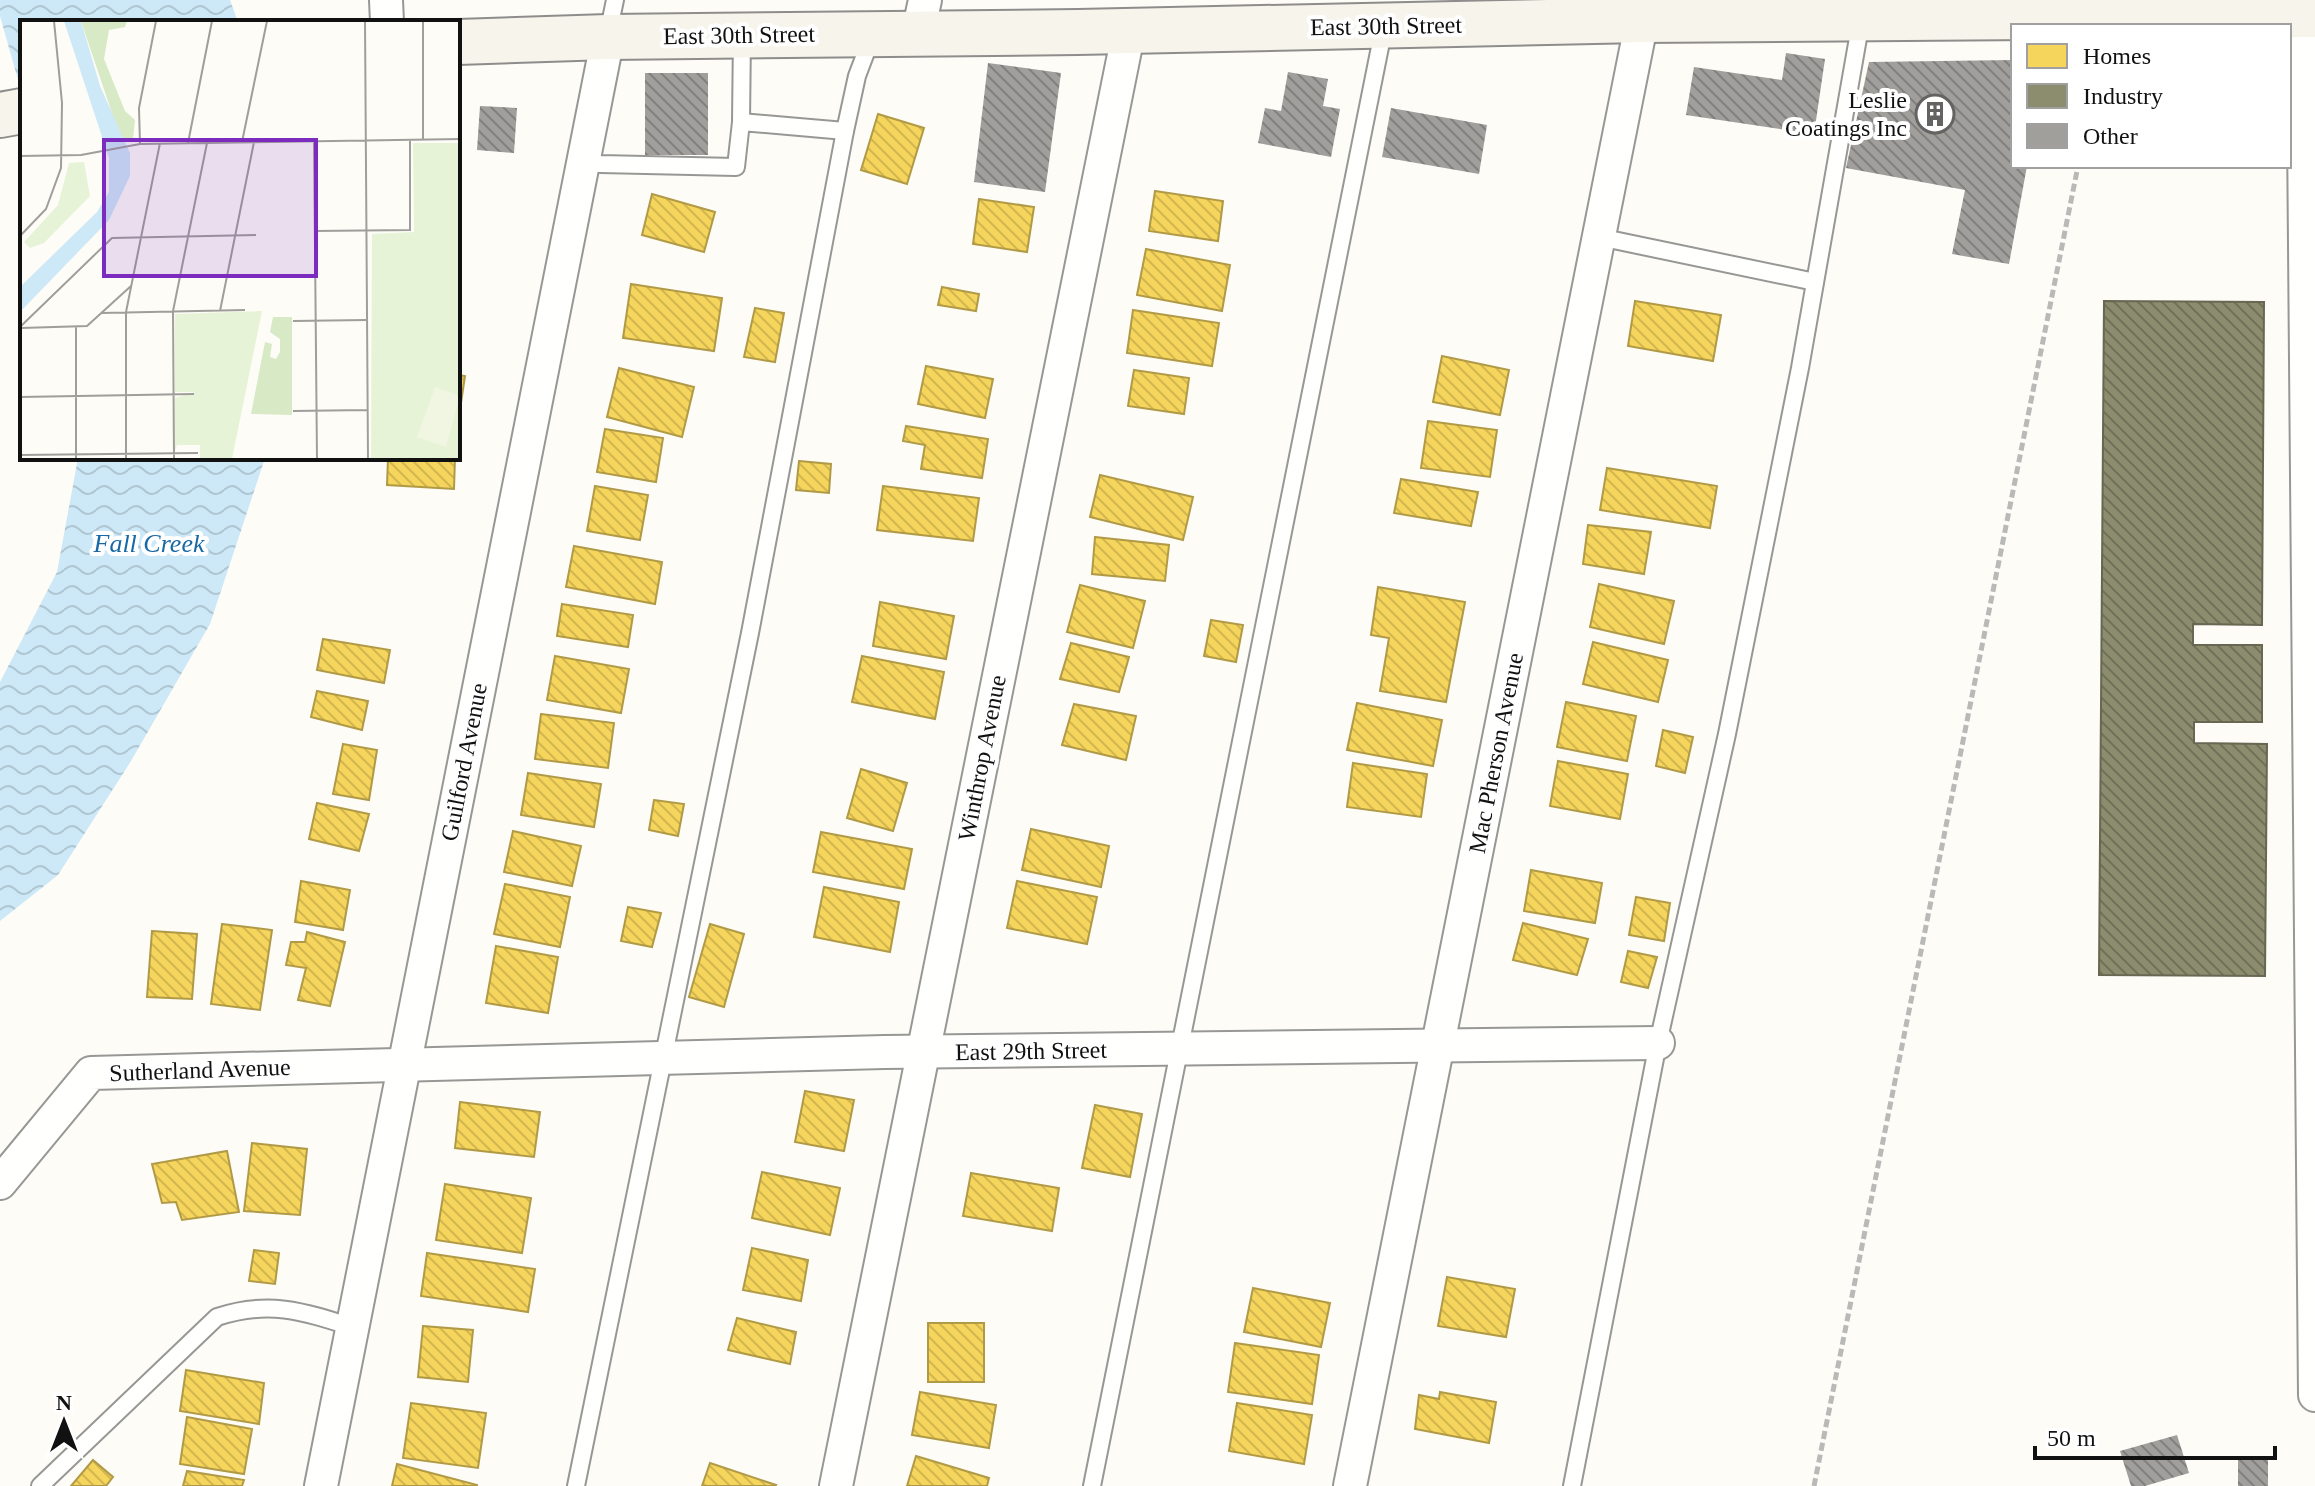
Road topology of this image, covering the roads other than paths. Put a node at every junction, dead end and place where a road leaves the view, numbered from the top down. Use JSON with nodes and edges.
{"nodes":[{"id":1,"x":386,"y":0,"type":"edge"},
{"id":2,"x":1807,"y":10,"type":"edge"},
{"id":3,"x":1516,"y":12,"type":"edge"},
{"id":4,"x":2309,"y":15,"type":"edge"},
{"id":5,"x":922,"y":16,"type":"edge"},
{"id":6,"x":612,"y":18,"type":"edge"},
{"id":7,"x":1861,"y":19,"type":"junction"},
{"id":8,"x":387,"y":20,"type":"edge"},
{"id":9,"x":1642,"y":20,"type":"junction"},
{"id":10,"x":1385,"y":26,"type":"junction"},
{"id":11,"x":1129,"y":30,"type":"junction"},
{"id":12,"x":873,"y":33,"type":"junction"},
{"id":13,"x":742,"y":35,"type":"junction"},
{"id":14,"x":460,"y":42,"type":"edge"},
{"id":15,"x":20,"y":111,"type":"edge"},
{"id":16,"x":0,"y":115,"type":"edge"},
{"id":17,"x":741,"y":122,"type":"junction"},
{"id":18,"x":845,"y":131,"type":"junction"},
{"id":19,"x":2310,"y":146,"type":"edge"},
{"id":20,"x":583,"y":160,"type":"junction"},
{"id":21,"x":1599,"y":237,"type":"junction"},
{"id":22,"x":1815,"y":282,"type":"junction"},
{"id":23,"x":2314,"y":996,"type":"edge"},
{"id":24,"x":1658,"y":1043,"type":"junction"},
{"id":25,"x":1438,"y":1045,"type":"junction"},
{"id":26,"x":1179,"y":1049,"type":"junction"},
{"id":27,"x":923,"y":1053,"type":"junction"},
{"id":28,"x":664,"y":1058,"type":"junction"},
{"id":29,"x":404,"y":1064,"type":"junction"},
{"id":30,"x":0,"y":1183,"type":"edge"},
{"id":31,"x":352,"y":1327,"type":"junction"},
{"id":32,"x":2315,"y":1395,"type":"edge"},
{"id":33,"x":40,"y":1486,"type":"edge"},
{"id":34,"x":321,"y":1486,"type":"edge"},
{"id":35,"x":576,"y":1486,"type":"edge"},
{"id":36,"x":836,"y":1486,"type":"edge"},
{"id":37,"x":1092,"y":1486,"type":"edge"},
{"id":38,"x":1350,"y":1486,"type":"edge"},
{"id":39,"x":1572,"y":1486,"type":"edge"}],
"edges":[{"from":1,"to":8,"type":"street"},
{"from":2,"to":7,"type":"main road","name":"East 30th Street"},
{"from":2,"to":9,"type":"main road","name":"East 30th Street"},
{"from":3,"to":9,"type":"main road","name":"East 30th Street"},
{"from":3,"to":10,"type":"main road","name":"East 30th Street"},
{"from":4,"to":7,"type":"main road","name":"East 30th Street"},
{"from":4,"to":19,"type":"street"},
{"from":5,"to":11,"type":"main road","name":"East 30th Street"},
{"from":5,"to":12,"type":"main road","name":"East 30th Street"},
{"from":6,"to":13,"type":"main road","name":"East 30th Street"},
{"from":6,"to":14,"type":"main road","name":"East 30th Street"},
{"from":6,"to":20,"type":"street","name":"Guilford Avenue"},
{"from":7,"to":22,"type":"lane"},
{"from":9,"to":21,"type":"street","name":"Mac Pherson Avenue"},
{"from":10,"to":11,"type":"main road","name":"East 30th Street"},
{"from":10,"to":26,"type":"lane"},
{"from":11,"to":27,"type":"street","name":"Winthrop Avenue"},
{"from":12,"to":13,"type":"main road","name":"East 30th Street"},
{"from":12,"to":18,"type":"lane"},
{"from":13,"to":17,"type":"lane"},
{"from":15,"to":16,"type":"main road"},
{"from":17,"to":18,"type":"lane"},
{"from":17,"to":20,"type":"lane"},
{"from":18,"to":28,"type":"lane"},
{"from":19,"to":23,"type":"street"},
{"from":20,"to":29,"type":"street","name":"Guilford Avenue"},
{"from":21,"to":22,"type":"lane"},
{"from":21,"to":25,"type":"street","name":"Mac Pherson Avenue"},
{"from":22,"to":24,"type":"lane"},
{"from":23,"to":32,"type":"street"},
{"from":24,"to":25,"type":"street","name":"East 29th Street"},
{"from":24,"to":39,"type":"lane"},
{"from":25,"to":26,"type":"street","name":"East 29th Street"},
{"from":25,"to":38,"type":"street","name":"Mac Pherson Avenue"},
{"from":26,"to":27,"type":"street","name":"East 29th Street"},
{"from":26,"to":37,"type":"lane"},
{"from":27,"to":28,"type":"street","name":"East 29th Street"},
{"from":27,"to":36,"type":"street","name":"Winthrop Avenue"},
{"from":28,"to":29,"type":"street","name":"East 29th Street"},
{"from":28,"to":35,"type":"lane"},
{"from":29,"to":30,"type":"street","name":"Sutherland Avenue"},
{"from":29,"to":31,"type":"street","name":"Guilford Avenue"},
{"from":31,"to":33,"type":"lane"},
{"from":31,"to":34,"type":"street","name":"Guilford Avenue"}]}
